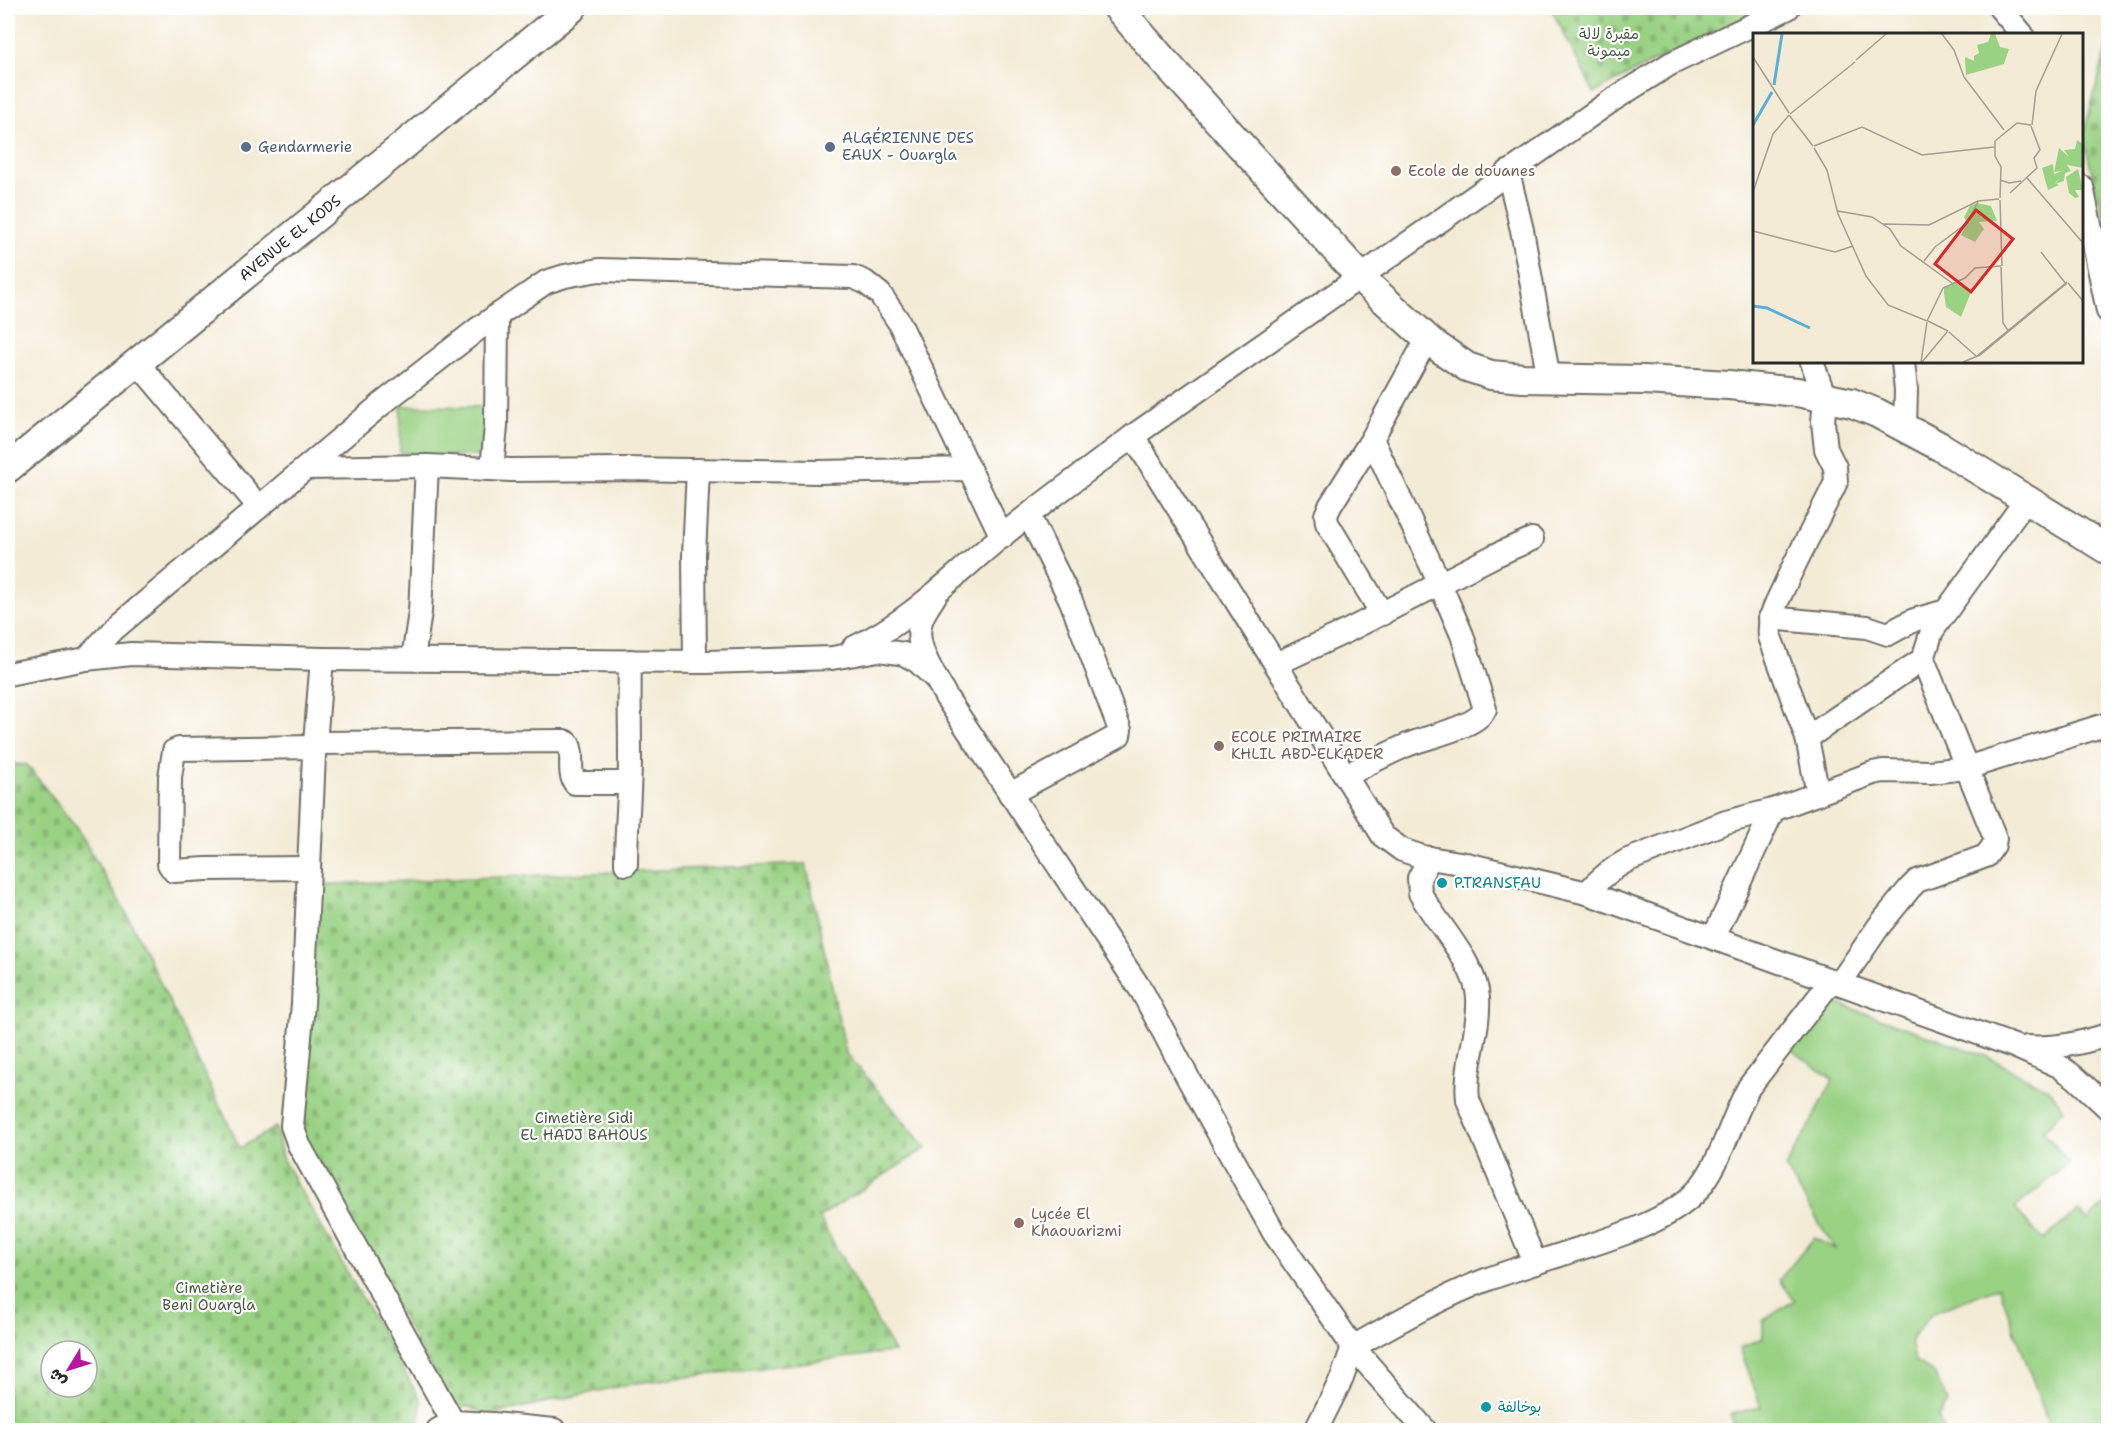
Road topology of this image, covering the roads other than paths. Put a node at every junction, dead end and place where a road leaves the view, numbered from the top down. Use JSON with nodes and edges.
{"nodes":[{"id":1,"x":572,"y":8,"type":"edge"},
{"id":2,"x":1118,"y":8,"type":"edge"},
{"id":3,"x":1788,"y":8,"type":"edge"},
{"id":4,"x":2000,"y":8,"type":"edge"},
{"id":5,"x":2021,"y":33,"type":"edge"},
{"id":6,"x":1508,"y":172,"type":"junction"},
{"id":7,"x":2083,"y":199,"type":"edge"},
{"id":8,"x":1359,"y":276,"type":"junction"},
{"id":9,"x":2109,"y":311,"type":"edge"},
{"id":10,"x":497,"y":315,"type":"junction"},
{"id":11,"x":1427,"y":339,"type":"junction"},
{"id":12,"x":137,"y":362,"type":"junction"},
{"id":13,"x":1812,"y":363,"type":"edge"},
{"id":14,"x":1903,"y":363,"type":"edge"},
{"id":15,"x":1549,"y":379,"type":"junction"},
{"id":16,"x":1825,"y":398,"type":"junction"},
{"id":17,"x":1905,"y":428,"type":"junction"},
{"id":18,"x":1133,"y":436,"type":"junction"},
{"id":19,"x":1372,"y":439,"type":"junction"},
{"id":20,"x":427,"y":466,"type":"junction"},
{"id":21,"x":8,"y":468,"type":"edge"},
{"id":22,"x":306,"y":468,"type":"junction"},
{"id":23,"x":492,"y":469,"type":"junction"},
{"id":24,"x":969,"y":469,"type":"junction"},
{"id":25,"x":698,"y":470,"type":"junction"},
{"id":26,"x":2026,"y":500,"type":"junction"},
{"id":27,"x":259,"y":507,"type":"junction"},
{"id":28,"x":1029,"y":516,"type":"junction"},
{"id":29,"x":1002,"y":537,"type":"junction"},
{"id":30,"x":1532,"y":539,"type":"dead end"},
{"id":31,"x":2109,"y":550,"type":"edge"},
{"id":32,"x":1440,"y":584,"type":"junction"},
{"id":33,"x":936,"y":594,"type":"junction"},
{"id":34,"x":1946,"y":610,"type":"junction"},
{"id":35,"x":1382,"y":614,"type":"junction"},
{"id":36,"x":1770,"y":618,"type":"junction"},
{"id":37,"x":832,"y":658,"type":"junction"},
{"id":38,"x":86,"y":659,"type":"junction"},
{"id":39,"x":322,"y":659,"type":"junction"},
{"id":40,"x":413,"y":659,"type":"junction"},
{"id":41,"x":1923,"y":659,"type":"junction"},
{"id":42,"x":630,"y":661,"type":"junction"},
{"id":43,"x":695,"y":662,"type":"junction"},
{"id":44,"x":1276,"y":664,"type":"junction"},
{"id":45,"x":8,"y":674,"type":"edge"},
{"id":46,"x":938,"y":681,"type":"junction"},
{"id":47,"x":2109,"y":724,"type":"edge"},
{"id":48,"x":1807,"y":738,"type":"junction"},
{"id":49,"x":315,"y":745,"type":"junction"},
{"id":50,"x":1965,"y":768,"type":"junction"},
{"id":51,"x":1346,"y":776,"type":"junction"},
{"id":52,"x":629,"y":783,"type":"junction"},
{"id":53,"x":1010,"y":794,"type":"junction"},
{"id":54,"x":1818,"y":794,"type":"junction"},
{"id":55,"x":1773,"y":810,"type":"junction"},
{"id":56,"x":1431,"y":858,"type":"junction"},
{"id":57,"x":626,"y":864,"type":"dead end"},
{"id":58,"x":309,"y":868,"type":"junction"},
{"id":59,"x":1587,"y":893,"type":"junction"},
{"id":60,"x":1714,"y":937,"type":"junction"},
{"id":61,"x":1836,"y":981,"type":"junction"},
{"id":62,"x":2109,"y":1035,"type":"edge"},
{"id":63,"x":2014,"y":1046,"type":"junction"},
{"id":64,"x":2109,"y":1108,"type":"edge"},
{"id":65,"x":1535,"y":1263,"type":"junction"},
{"id":66,"x":1353,"y":1347,"type":"junction"},
{"id":67,"x":449,"y":1428,"type":"edge"},
{"id":68,"x":554,"y":1431,"type":"edge"},
{"id":69,"x":1316,"y":1431,"type":"edge"},
{"id":70,"x":1425,"y":1431,"type":"edge"}],
"edges":[{"from":1,"to":12,"type":"main road","name":"AVENUE EL KODS"},
{"from":2,"to":8,"type":"main road"},
{"from":3,"to":6,"type":"street"},
{"from":4,"to":5,"type":"street"},
{"from":6,"to":8,"type":"street"},
{"from":6,"to":15,"type":"street"},
{"from":7,"to":9,"type":"street"},
{"from":8,"to":11,"type":"main road"},
{"from":8,"to":18,"type":"street"},
{"from":10,"to":22,"type":"street"},
{"from":10,"to":23,"type":"street"},
{"from":10,"to":24,"type":"street"},
{"from":11,"to":15,"type":"main road"},
{"from":11,"to":19,"type":"street"},
{"from":12,"to":21,"type":"main road","name":"AVENUE EL KODS"},
{"from":12,"to":27,"type":"street"},
{"from":13,"to":16,"type":"street"},
{"from":14,"to":17,"type":"street"},
{"from":15,"to":16,"type":"main road"},
{"from":16,"to":17,"type":"main road"},
{"from":16,"to":36,"type":"street"},
{"from":17,"to":26,"type":"main road"},
{"from":18,"to":28,"type":"street"},
{"from":18,"to":44,"type":"street"},
{"from":19,"to":32,"type":"street"},
{"from":19,"to":35,"type":"street"},
{"from":20,"to":22,"type":"street"},
{"from":20,"to":23,"type":"street"},
{"from":20,"to":40,"type":"street"},
{"from":22,"to":27,"type":"street"},
{"from":23,"to":25,"type":"street"},
{"from":24,"to":25,"type":"street"},
{"from":24,"to":29,"type":"street"},
{"from":25,"to":43,"type":"street"},
{"from":26,"to":31,"type":"main road"},
{"from":26,"to":34,"type":"street"},
{"from":27,"to":38,"type":"street"},
{"from":28,"to":29,"type":"street"},
{"from":28,"to":53,"type":"street"},
{"from":29,"to":33,"type":"street"},
{"from":30,"to":32,"type":"street"},
{"from":32,"to":35,"type":"street"},
{"from":32,"to":51,"type":"street"},
{"from":33,"to":37,"type":"street"},
{"from":33,"to":46,"type":"street"},
{"from":34,"to":36,"type":"street"},
{"from":34,"to":41,"type":"street"},
{"from":35,"to":44,"type":"street"},
{"from":36,"to":48,"type":"street"},
{"from":37,"to":43,"type":"street"},
{"from":37,"to":46,"type":"street"},
{"from":38,"to":39,"type":"street"},
{"from":38,"to":45,"type":"street"},
{"from":39,"to":40,"type":"street"},
{"from":39,"to":49,"type":"street"},
{"from":40,"to":42,"type":"street"},
{"from":41,"to":48,"type":"street"},
{"from":41,"to":50,"type":"street"},
{"from":42,"to":43,"type":"street"},
{"from":42,"to":52,"type":"street"},
{"from":44,"to":51,"type":"street"},
{"from":46,"to":53,"type":"street"},
{"from":47,"to":50,"type":"street"},
{"from":48,"to":54,"type":"street"},
{"from":49,"to":52,"type":"street"},
{"from":49,"to":58,"type":"street"},
{"from":49,"to":58,"type":"street"},
{"from":50,"to":54,"type":"street"},
{"from":50,"to":61,"type":"street"},
{"from":51,"to":56,"type":"street"},
{"from":52,"to":57,"type":"street"},
{"from":53,"to":66,"type":"street"},
{"from":54,"to":55,"type":"street"},
{"from":55,"to":59,"type":"street"},
{"from":55,"to":60,"type":"street"},
{"from":56,"to":59,"type":"street"},
{"from":56,"to":65,"type":"street"},
{"from":58,"to":67,"type":"street"},
{"from":59,"to":60,"type":"street"},
{"from":60,"to":61,"type":"street"},
{"from":61,"to":63,"type":"street"},
{"from":61,"to":65,"type":"street"},
{"from":62,"to":63,"type":"street"},
{"from":63,"to":64,"type":"street"},
{"from":65,"to":66,"type":"street"},
{"from":66,"to":69,"type":"street"},
{"from":66,"to":70,"type":"street"},
{"from":67,"to":68,"type":"street"}]}
